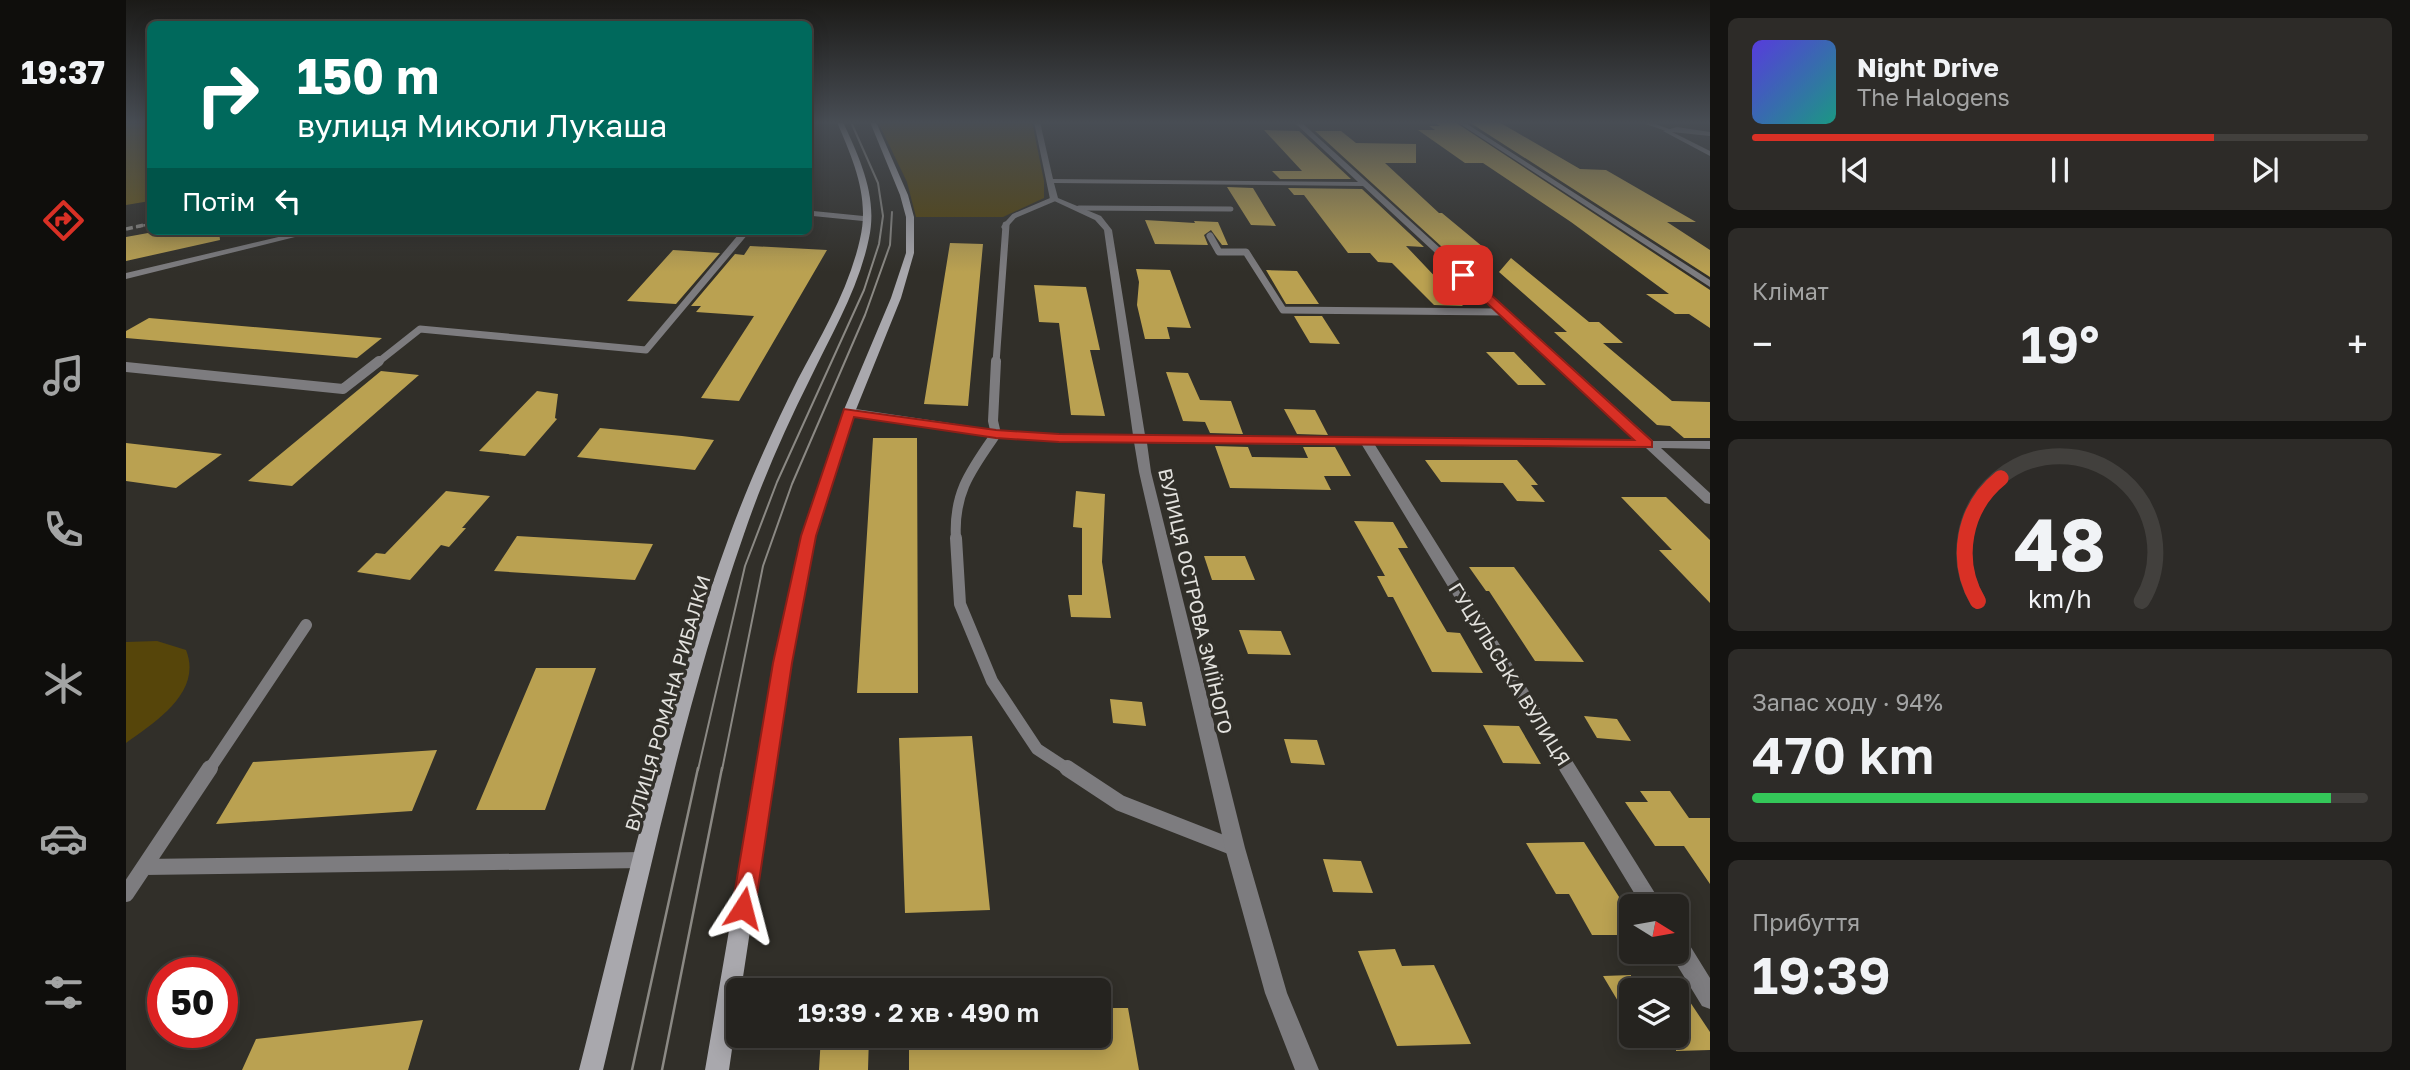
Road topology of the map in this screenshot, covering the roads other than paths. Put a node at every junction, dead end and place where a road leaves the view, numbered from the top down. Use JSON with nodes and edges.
{"nodes":[{"id":1,"x":860,"y":172,"type":"edge"},
{"id":2,"x":894,"y":172,"type":"edge"},
{"id":3,"x":1048,"y":172,"type":"edge"},
{"id":4,"x":1351,"y":172,"type":"edge"},
{"id":5,"x":1537,"y":172,"type":"edge"},
{"id":6,"x":1050,"y":181,"type":"junction"},
{"id":7,"x":1364,"y":184,"type":"junction"},
{"id":8,"x":1054,"y":199,"type":"junction"},
{"id":9,"x":1079,"y":208,"type":"junction"},
{"id":10,"x":1231,"y":209,"type":"dead end"},
{"id":11,"x":812,"y":213,"type":"edge"},
{"id":12,"x":868,"y":219,"type":"junction"},
{"id":13,"x":298,"y":235,"type":"edge"},
{"id":14,"x":743,"y":235,"type":"edge"},
{"id":15,"x":1210,"y":236,"type":"dead end"},
{"id":16,"x":126,"y":276,"type":"edge"},
{"id":17,"x":1710,"y":284,"type":"edge"},
{"id":18,"x":1503,"y":312,"type":"junction"},
{"id":19,"x":126,"y":367,"type":"edge"},
{"id":20,"x":849,"y":412,"type":"junction"},
{"id":21,"x":996,"y":434,"type":"junction"},
{"id":22,"x":1139,"y":438,"type":"junction"},
{"id":23,"x":1366,"y":441,"type":"junction"},
{"id":24,"x":1647,"y":444,"type":"junction"},
{"id":25,"x":1710,"y":445,"type":"edge"},
{"id":26,"x":1710,"y":500,"type":"edge"},
{"id":27,"x":306,"y":625,"type":"dead end"},
{"id":28,"x":1236,"y":848,"type":"junction"},
{"id":29,"x":643,"y":860,"type":"junction"},
{"id":30,"x":144,"y":867,"type":"junction"},
{"id":31,"x":126,"y":894,"type":"edge"},
{"id":32,"x":1646,"y":894,"type":"edge"},
{"id":33,"x":1689,"y":964,"type":"edge"},
{"id":34,"x":1710,"y":998,"type":"edge"},
{"id":35,"x":591,"y":1070,"type":"edge"},
{"id":36,"x":717,"y":1070,"type":"edge"},
{"id":37,"x":1307,"y":1070,"type":"edge"}],
"edges":[{"from":1,"to":12,"type":"main road","name":"ВУЛИЦЯ РОМАНА РИБАЛКИ"},
{"from":2,"to":20,"type":"main road"},
{"from":3,"to":6,"type":"street"},
{"from":4,"to":7,"type":"street"},
{"from":5,"to":17,"type":"street"},
{"from":6,"to":7,"type":"street"},
{"from":6,"to":8,"type":"street"},
{"from":7,"to":18,"type":"street"},
{"from":8,"to":9,"type":"street","name":"ВУЛИЦЯ ОСТРОВА ЗМІЇНОГО"},
{"from":8,"to":21,"type":"lane"},
{"from":9,"to":10,"type":"lane"},
{"from":9,"to":22,"type":"street","name":"ВУЛИЦЯ ОСТРОВА ЗМІЇНОГО"},
{"from":11,"to":12,"type":"lane"},
{"from":12,"to":29,"type":"main road","name":"ВУЛИЦЯ РОМАНА РИБАЛКИ"},
{"from":13,"to":16,"type":"street"},
{"from":14,"to":19,"type":"lane"},
{"from":15,"to":18,"type":"lane"},
{"from":18,"to":24,"type":"street"},
{"from":20,"to":21,"type":"street"},
{"from":20,"to":36,"type":"main road"},
{"from":21,"to":22,"type":"street"},
{"from":21,"to":28,"type":"lane"},
{"from":22,"to":23,"type":"street"},
{"from":22,"to":28,"type":"street","name":"ВУЛИЦЯ ОСТРОВА ЗМІЇНОГО"},
{"from":23,"to":24,"type":"street"},
{"from":23,"to":32,"type":"street","name":"ГУЦУЛЬСЬКА ВУЛИЦЯ"},
{"from":24,"to":25,"type":"street"},
{"from":24,"to":26,"type":"street"},
{"from":27,"to":30,"type":"lane"},
{"from":28,"to":37,"type":"street","name":"ВУЛИЦЯ ОСТРОВА ЗМІЇНОГО"},
{"from":29,"to":30,"type":"lane"},
{"from":29,"to":35,"type":"main road","name":"ВУЛИЦЯ РОМАНА РИБАЛКИ"},
{"from":30,"to":31,"type":"lane"},
{"from":33,"to":34,"type":"street"}]}
